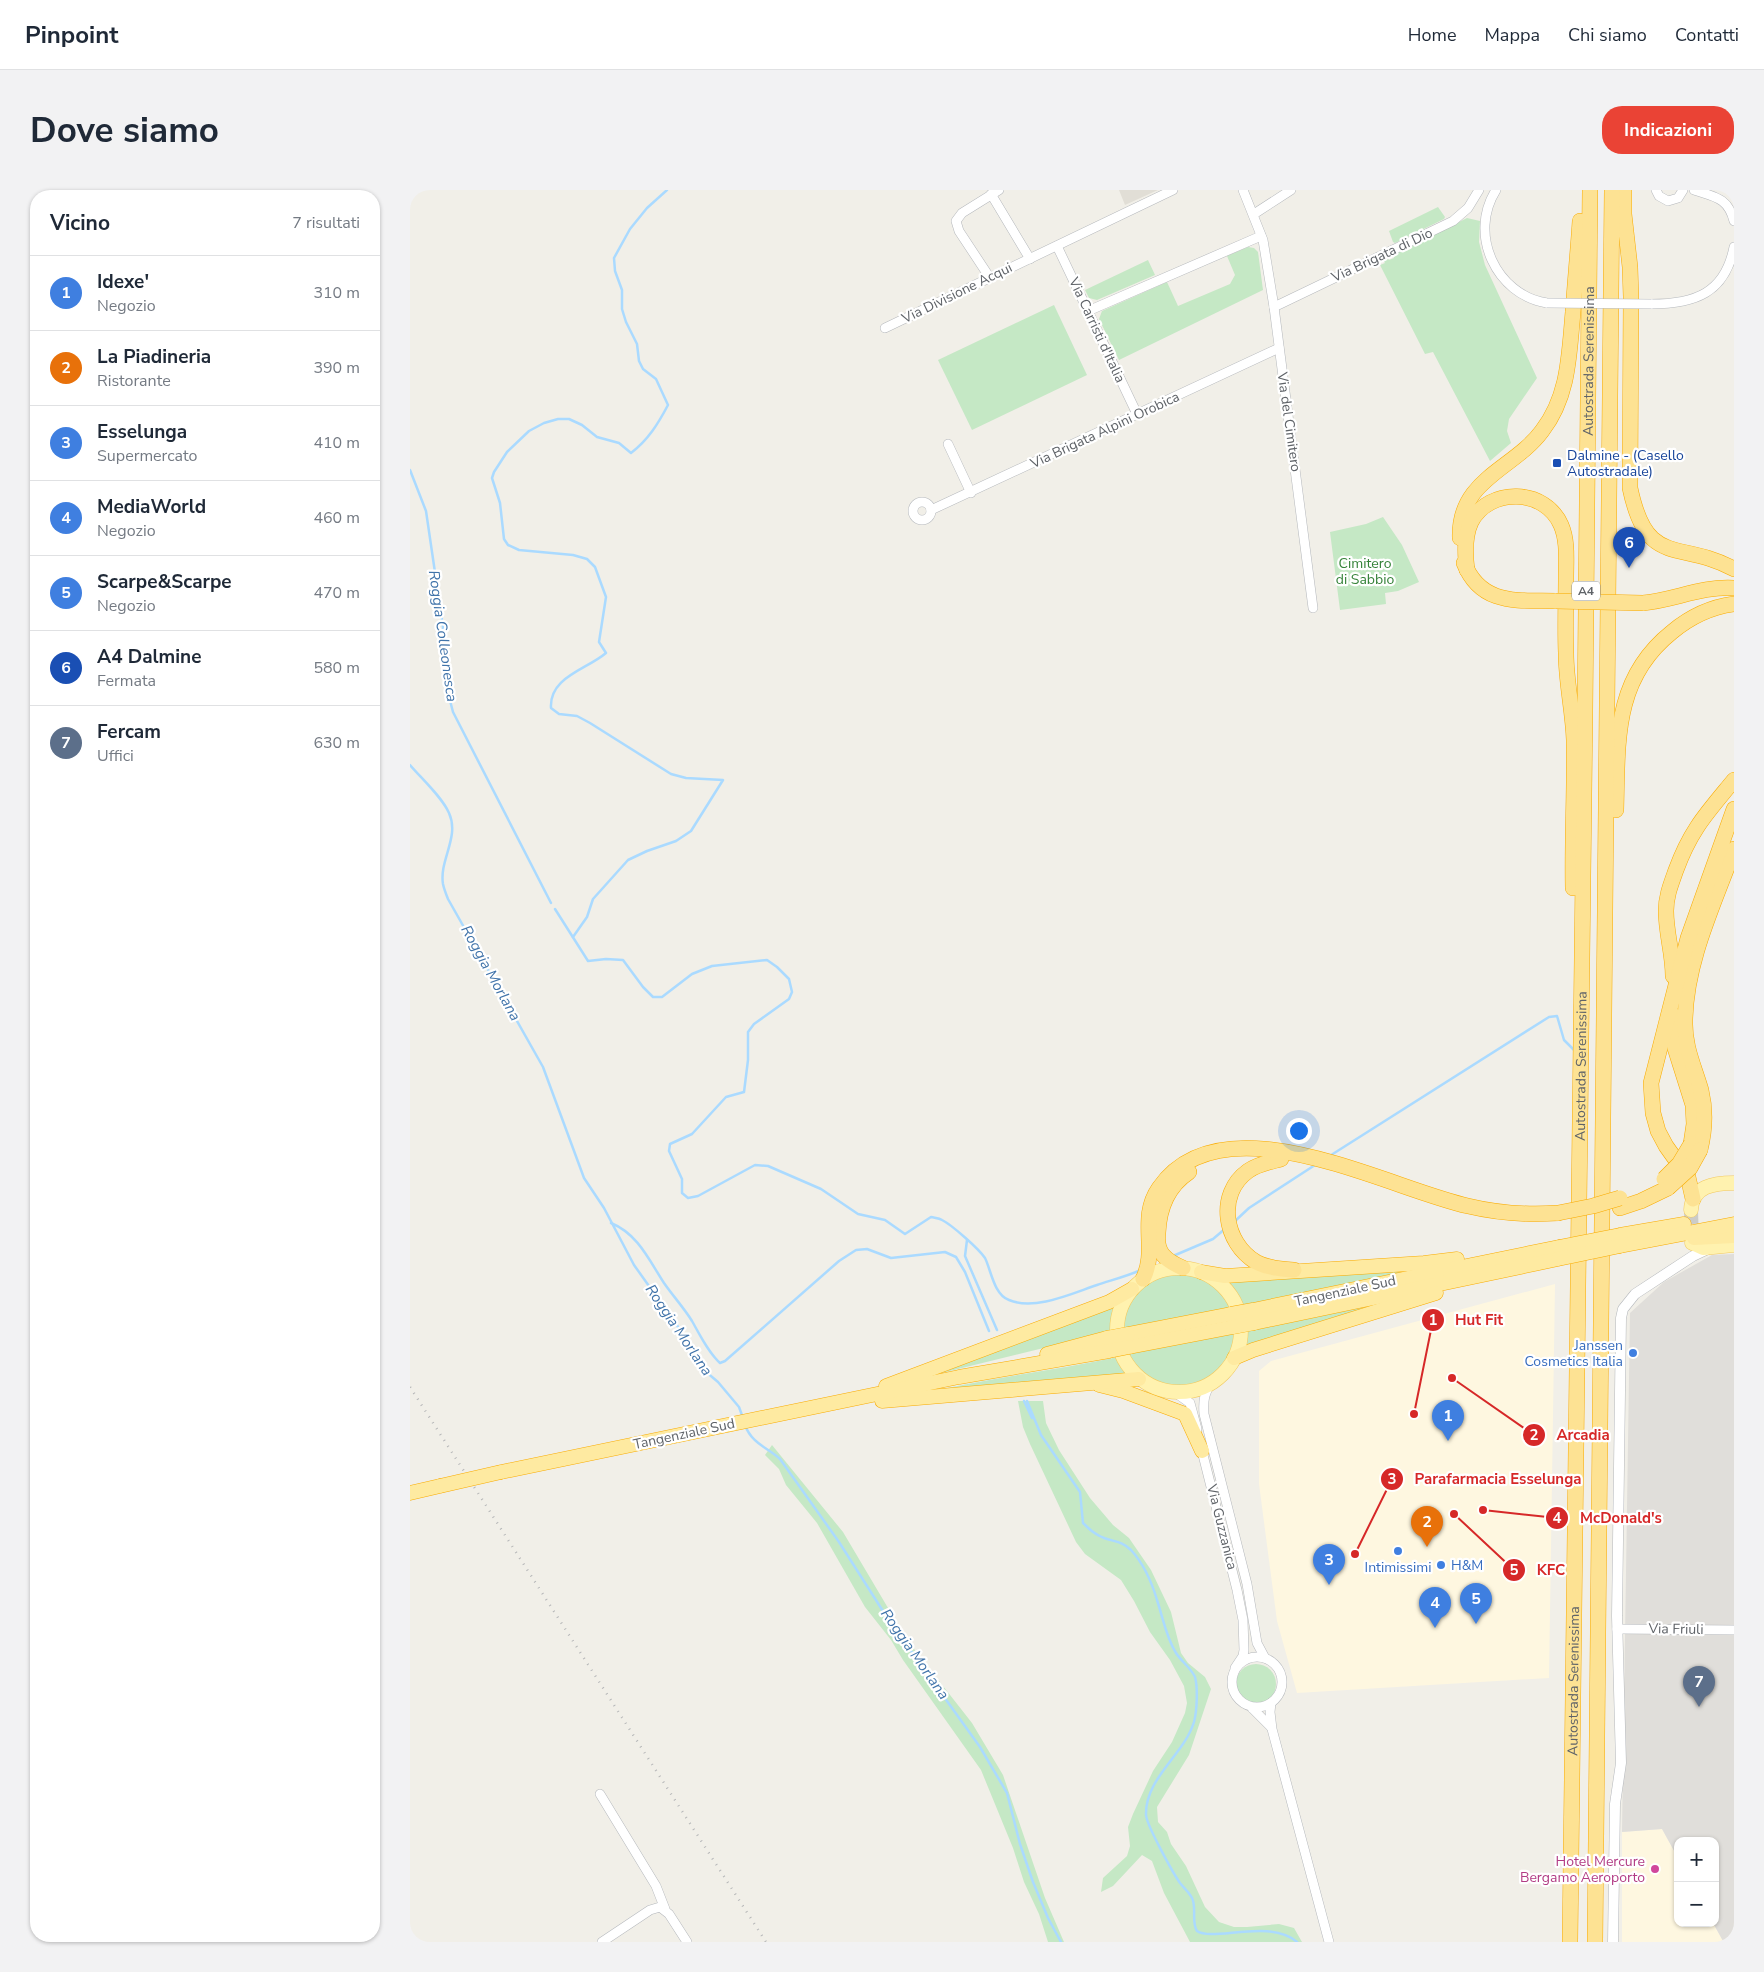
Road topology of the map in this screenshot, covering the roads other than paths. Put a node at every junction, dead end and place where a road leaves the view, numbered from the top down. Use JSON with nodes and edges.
{"nodes":[{"id":1,"x":1173,"y":190,"type":"edge"},
{"id":2,"x":1243,"y":190,"type":"edge"},
{"id":3,"x":1291,"y":190,"type":"edge"},
{"id":4,"x":1479,"y":190,"type":"edge"},
{"id":5,"x":1496,"y":190,"type":"edge"},
{"id":6,"x":1583,"y":190,"type":"edge"},
{"id":7,"x":1590,"y":190,"type":"edge"},
{"id":8,"x":1612,"y":190,"type":"edge"},
{"id":9,"x":1624,"y":190,"type":"edge"},
{"id":10,"x":1656,"y":190,"type":"edge"},
{"id":11,"x":995,"y":191,"type":"edge"},
{"id":12,"x":1696,"y":191,"type":"edge"},
{"id":13,"x":1682,"y":192,"type":"edge"},
{"id":14,"x":1254,"y":214,"type":"junction"},
{"id":15,"x":1734,"y":221,"type":"edge"},
{"id":16,"x":1261,"y":236,"type":"junction"},
{"id":17,"x":1057,"y":246,"type":"junction"},
{"id":18,"x":1734,"y":247,"type":"edge"},
{"id":19,"x":1030,"y":259,"type":"junction"},
{"id":20,"x":990,"y":278,"type":"junction"},
{"id":21,"x":1274,"y":307,"type":"junction"},
{"id":22,"x":1088,"y":311,"type":"junction"},
{"id":23,"x":884,"y":328,"type":"dead end"},
{"id":24,"x":1279,"y":348,"type":"junction"},
{"id":25,"x":1137,"y":414,"type":"junction"},
{"id":26,"x":948,"y":444,"type":"dead end"},
{"id":27,"x":971,"y":493,"type":"junction"},
{"id":28,"x":931,"y":510,"type":"dead end"},
{"id":29,"x":1734,"y":569,"type":"edge"},
{"id":30,"x":1467,"y":570,"type":"junction"},
{"id":31,"x":1734,"y":588,"type":"edge"},
{"id":32,"x":1734,"y":604,"type":"edge"},
{"id":33,"x":1313,"y":608,"type":"dead end"},
{"id":34,"x":1734,"y":780,"type":"edge"},
{"id":35,"x":1734,"y":809,"type":"edge"},
{"id":36,"x":1734,"y":849,"type":"edge"},
{"id":37,"x":1604,"y":963,"type":"junction"},
{"id":38,"x":1582,"y":993,"type":"junction"},
{"id":39,"x":1673,"y":994,"type":"junction"},
{"id":40,"x":1696,"y":1147,"type":"junction"},
{"id":41,"x":1281,"y":1159,"type":"junction"},
{"id":42,"x":1734,"y":1183,"type":"edge"},
{"id":43,"x":1692,"y":1205,"type":"joint"},
{"id":44,"x":1558,"y":1217,"type":"junction"},
{"id":45,"x":1733,"y":1217,"type":"edge"},
{"id":46,"x":1734,"y":1236,"type":"edge"},
{"id":47,"x":1620,"y":1240,"type":"junction"},
{"id":48,"x":1636,"y":1243,"type":"junction"},
{"id":49,"x":1692,"y":1243,"type":"joint"},
{"id":50,"x":1734,"y":1245,"type":"edge"},
{"id":51,"x":1710,"y":1248,"type":"junction"},
{"id":52,"x":1686,"y":1262,"type":"junction"},
{"id":53,"x":1510,"y":1263,"type":"junction"},
{"id":54,"x":1183,"y":1268,"type":"junction"},
{"id":55,"x":1294,"y":1270,"type":"junction"},
{"id":56,"x":1201,"y":1272,"type":"junction"},
{"id":57,"x":1137,"y":1284,"type":"junction"},
{"id":58,"x":1234,"y":1358,"type":"junction"},
{"id":59,"x":1139,"y":1379,"type":"junction"},
{"id":60,"x":1088,"y":1382,"type":"junction"},
{"id":61,"x":1212,"y":1382,"type":"junction"},
{"id":62,"x":1176,"y":1392,"type":"junction"},
{"id":63,"x":854,"y":1399,"type":"junction"},
{"id":64,"x":1202,"y":1451,"type":"junction"},
{"id":65,"x":410,"y":1493,"type":"edge"},
{"id":66,"x":1617,"y":1628,"type":"junction"},
{"id":67,"x":1734,"y":1630,"type":"edge"},
{"id":68,"x":1265,"y":1658,"type":"junction"},
{"id":69,"x":1235,"y":1668,"type":"junction"},
{"id":70,"x":1271,"y":1703,"type":"junction"},
{"id":71,"x":1252,"y":1708,"type":"junction"},
{"id":72,"x":1272,"y":1729,"type":"junction"},
{"id":73,"x":600,"y":1794,"type":"dead end"},
{"id":74,"x":665,"y":1910,"type":"junction"},
{"id":75,"x":602,"y":1942,"type":"edge"},
{"id":76,"x":687,"y":1942,"type":"edge"},
{"id":77,"x":1329,"y":1942,"type":"edge"},
{"id":78,"x":1570,"y":1942,"type":"edge"},
{"id":79,"x":1595,"y":1942,"type":"edge"},
{"id":80,"x":1613,"y":1942,"type":"edge"}],
"edges":[{"from":1,"to":17,"type":"street","name":"Via Divisione Acqui"},
{"from":2,"to":14,"type":"street","name":"Via del Cimitero"},
{"from":3,"to":14,"type":"street"},
{"from":4,"to":21,"type":"street","name":"Via Brigata di Dio"},
{"from":5,"to":18,"type":"street","bridge":true},
{"from":6,"to":30,"type":"highway"},
{"from":7,"to":38,"type":"highway","name":"Autostrada Serenissima","number":"A4"},
{"from":8,"to":37,"type":"highway","name":"Autostrada Serenissima","number":"A4"},
{"from":9,"to":29,"type":"highway"},
{"from":10,"to":13,"type":"street"},
{"from":11,"to":19,"type":"street","name":"Via Divisione Acqui"},
{"from":11,"to":20,"type":"street"},
{"from":12,"to":13,"type":"street"},
{"from":12,"to":15,"type":"street"},
{"from":14,"to":16,"type":"street","name":"Via del Cimitero"},
{"from":16,"to":21,"type":"street","name":"Via del Cimitero"},
{"from":16,"to":22,"type":"street"},
{"from":17,"to":19,"type":"street","name":"Via Divisione Acqui"},
{"from":17,"to":22,"type":"street","name":"Via Carristi d'Italia"},
{"from":19,"to":20,"type":"street","name":"Via Divisione Acqui"},
{"from":20,"to":23,"type":"street","name":"Via Divisione Acqui"},
{"from":21,"to":24,"type":"street","name":"Via del Cimitero"},
{"from":22,"to":25,"type":"street","name":"Via Carristi d'Italia"},
{"from":24,"to":25,"type":"street","name":"Via Brigata Alpini Orobica"},
{"from":24,"to":33,"type":"street","name":"Via del Cimitero"},
{"from":25,"to":27,"type":"street","name":"Via Brigata Alpini Orobica"},
{"from":26,"to":27,"type":"street"},
{"from":27,"to":28,"type":"street","name":"Via Brigata Alpini Orobica"},
{"from":30,"to":31,"type":"highway","bridge":true},
{"from":30,"to":38,"type":"highway"},
{"from":32,"to":37,"type":"highway"},
{"from":34,"to":39,"type":"highway"},
{"from":35,"to":39,"type":"highway"},
{"from":36,"to":40,"type":"highway"},
{"from":37,"to":79,"type":"highway","name":"Autostrada Serenissima","number":"A4"},
{"from":38,"to":78,"type":"highway","name":"Autostrada Serenissima","number":"A4"},
{"from":39,"to":40,"type":"highway"},
{"from":39,"to":43,"type":"highway"},
{"from":40,"to":44,"type":"highway","bridge":true},
{"from":41,"to":44,"type":"highway"},
{"from":41,"to":54,"type":"highway"},
{"from":41,"to":55,"type":"highway"},
{"from":42,"to":43,"type":"main road"},
{"from":44,"to":57,"type":"highway"},
{"from":45,"to":47,"type":"highway","name":"Tangenziale Sud"},
{"from":45,"to":48,"type":"highway","name":"Tangenziale Sud"},
{"from":46,"to":48,"type":"highway"},
{"from":47,"to":48,"type":"highway","name":"Tangenziale Sud"},
{"from":47,"to":53,"type":"highway","name":"Tangenziale Sud","bridge":true},
{"from":49,"to":51,"type":"main road"},
{"from":49,"to":52,"type":"street"},
{"from":50,"to":51,"type":"main road"},
{"from":51,"to":52,"type":"street"},
{"from":52,"to":66,"type":"street"},
{"from":53,"to":55,"type":"highway"},
{"from":53,"to":58,"type":"highway"},
{"from":53,"to":63,"type":"highway","name":"Tangenziale Sud","bridge":true},
{"from":54,"to":56,"type":"main road"},
{"from":54,"to":57,"type":"main road"},
{"from":55,"to":56,"type":"highway"},
{"from":56,"to":58,"type":"main road"},
{"from":57,"to":59,"type":"main road"},
{"from":57,"to":63,"type":"highway"},
{"from":58,"to":61,"type":"main road"},
{"from":59,"to":60,"type":"highway"},
{"from":59,"to":62,"type":"main road"},
{"from":60,"to":63,"type":"highway"},
{"from":60,"to":64,"type":"highway"},
{"from":61,"to":62,"type":"main road"},
{"from":61,"to":68,"type":"street","name":"Via Guzzanica"},
{"from":62,"to":64,"type":"street","name":"Via Guzzanica"},
{"from":63,"to":65,"type":"highway","name":"Tangenziale Sud","bridge":true},
{"from":64,"to":69,"type":"street","name":"Via Guzzanica"},
{"from":66,"to":67,"type":"street","name":"Via Friuli"},
{"from":66,"to":80,"type":"street"},
{"from":68,"to":69,"type":"street"},
{"from":68,"to":70,"type":"street","name":"Via Guzzanica"},
{"from":69,"to":71,"type":"street","name":"Via Guzzanica"},
{"from":70,"to":71,"type":"street"},
{"from":70,"to":72,"type":"street","name":"Via Guzzanica"},
{"from":71,"to":72,"type":"street","name":"Via Guzzanica"},
{"from":72,"to":77,"type":"street","name":"Via Guzzanica"},
{"from":73,"to":74,"type":"street"},
{"from":74,"to":75,"type":"street"},
{"from":74,"to":76,"type":"street"}]}
